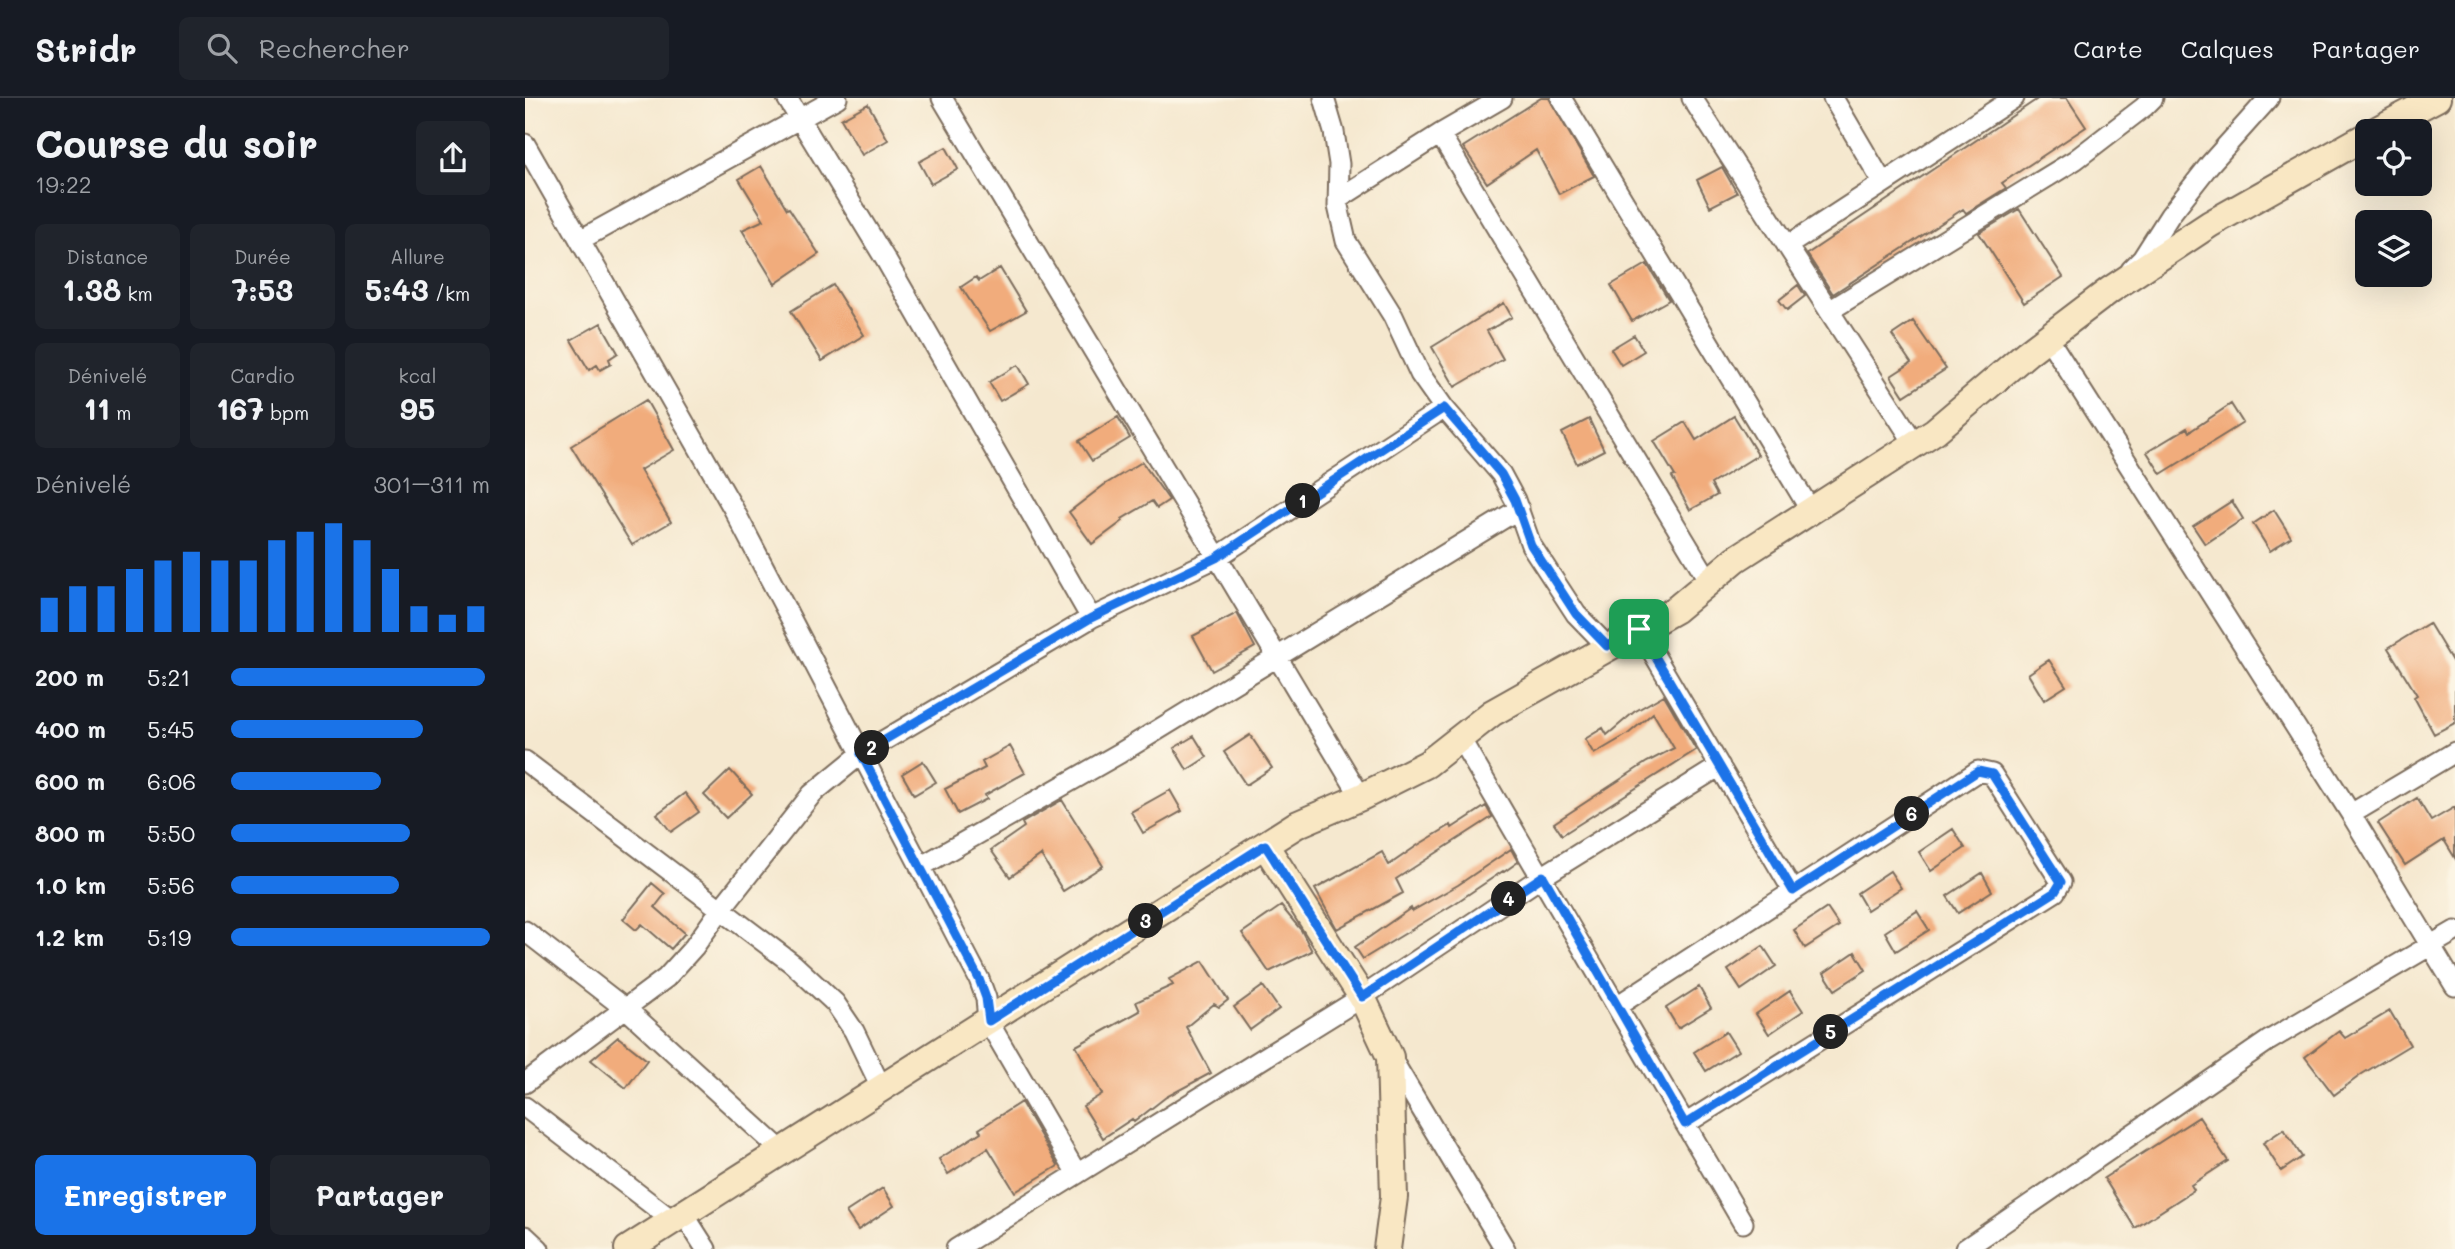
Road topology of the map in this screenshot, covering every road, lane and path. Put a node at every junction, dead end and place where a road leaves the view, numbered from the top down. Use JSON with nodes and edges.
{"nodes":[{"id":1,"x":787,"y":98,"type":"edge"},
{"id":2,"x":837,"y":98,"type":"edge"},
{"id":3,"x":942,"y":98,"type":"edge"},
{"id":4,"x":1324,"y":98,"type":"edge"},
{"id":5,"x":1502,"y":98,"type":"edge"},
{"id":6,"x":1561,"y":98,"type":"edge"},
{"id":7,"x":1692,"y":98,"type":"edge"},
{"id":8,"x":1833,"y":98,"type":"edge"},
{"id":9,"x":2269,"y":98,"type":"edge"},
{"id":10,"x":2437,"y":98,"type":"edge"},
{"id":11,"x":2003,"y":101,"type":"edge"},
{"id":12,"x":2145,"y":101,"type":"edge"},
{"id":13,"x":2398,"y":119,"type":"edge"},
{"id":14,"x":800,"y":120,"type":"junction"},
{"id":15,"x":1440,"y":134,"type":"junction"},
{"id":16,"x":2355,"y":142,"type":"edge"},
{"id":17,"x":525,"y":144,"type":"edge"},
{"id":18,"x":1883,"y":183,"type":"junction"},
{"id":19,"x":1338,"y":199,"type":"junction"},
{"id":20,"x":580,"y":240,"type":"junction"},
{"id":21,"x":1787,"y":246,"type":"junction"},
{"id":22,"x":2110,"y":290,"type":"junction"},
{"id":23,"x":1829,"y":311,"type":"junction"},
{"id":24,"x":2048,"y":338,"type":"junction"},
{"id":25,"x":1444,"y":408,"type":"junction"},
{"id":26,"x":1915,"y":444,"type":"junction"},
{"id":27,"x":1519,"y":509,"type":"junction"},
{"id":28,"x":1811,"y":511,"type":"junction"},
{"id":29,"x":1216,"y":558,"type":"junction"},
{"id":30,"x":1709,"y":581,"type":"junction"},
{"id":31,"x":1091,"y":618,"type":"junction"},
{"id":32,"x":1639,"y":629,"type":"junction"},
{"id":33,"x":1607,"y":646,"type":"junction"},
{"id":34,"x":1276,"y":657,"type":"junction"},
{"id":35,"x":1460,"y":738,"type":"junction"},
{"id":36,"x":2455,"y":752,"type":"edge"},
{"id":37,"x":861,"y":754,"type":"junction"},
{"id":38,"x":525,"y":761,"type":"edge"},
{"id":39,"x":1720,"y":766,"type":"junction"},
{"id":40,"x":1361,"y":797,"type":"junction"},
{"id":41,"x":2351,"y":814,"type":"junction"},
{"id":42,"x":1265,"y":845,"type":"junction"},
{"id":43,"x":920,"y":867,"type":"junction"},
{"id":44,"x":1543,"y":876,"type":"junction"},
{"id":45,"x":1793,"y":891,"type":"junction"},
{"id":46,"x":721,"y":909,"type":"junction"},
{"id":47,"x":525,"y":931,"type":"edge"},
{"id":48,"x":2455,"y":931,"type":"edge"},
{"id":49,"x":2430,"y":946,"type":"junction"},
{"id":50,"x":2455,"y":986,"type":"edge"},
{"id":51,"x":1362,"y":997,"type":"junction"},
{"id":52,"x":1617,"y":1006,"type":"junction"},
{"id":53,"x":627,"y":1009,"type":"junction"},
{"id":54,"x":989,"y":1021,"type":"junction"},
{"id":55,"x":1390,"y":1057,"type":"junction"},
{"id":56,"x":525,"y":1083,"type":"edge"},
{"id":57,"x":882,"y":1089,"type":"junction"},
{"id":58,"x":525,"y":1107,"type":"edge"},
{"id":59,"x":1685,"y":1124,"type":"junction"},
{"id":60,"x":783,"y":1152,"type":"junction"},
{"id":61,"x":1077,"y":1174,"type":"junction"},
{"id":62,"x":678,"y":1217,"type":"junction"},
{"id":63,"x":1743,"y":1223,"type":"dead end"},
{"id":64,"x":525,"y":1236,"type":"edge"},
{"id":65,"x":539,"y":1249,"type":"edge"},
{"id":66,"x":628,"y":1249,"type":"edge"},
{"id":67,"x":706,"y":1249,"type":"edge"},
{"id":68,"x":956,"y":1249,"type":"edge"},
{"id":69,"x":1387,"y":1249,"type":"edge"},
{"id":70,"x":1505,"y":1249,"type":"edge"},
{"id":71,"x":1965,"y":1249,"type":"edge"}],
"edges":[{"from":1,"to":14,"type":"street"},
{"from":2,"to":14,"type":"street"},
{"from":3,"to":29,"type":"street"},
{"from":4,"to":19,"type":"street"},
{"from":5,"to":15,"type":"street"},
{"from":6,"to":28,"type":"street"},
{"from":7,"to":21,"type":"street"},
{"from":8,"to":18,"type":"street"},
{"from":9,"to":22,"type":"street"},
{"from":10,"to":13,"type":"main road"},
{"from":11,"to":18,"type":"street"},
{"from":12,"to":23,"type":"street"},
{"from":14,"to":20,"type":"street"},
{"from":14,"to":31,"type":"street"},
{"from":15,"to":19,"type":"street"},
{"from":15,"to":30,"type":"street"},
{"from":16,"to":22,"type":"main road"},
{"from":17,"to":20,"type":"street"},
{"from":18,"to":21,"type":"street"},
{"from":19,"to":25,"type":"street"},
{"from":20,"to":37,"type":"street"},
{"from":21,"to":23,"type":"street"},
{"from":22,"to":24,"type":"main road"},
{"from":23,"to":26,"type":"street"},
{"from":24,"to":26,"type":"main road"},
{"from":24,"to":41,"type":"street"},
{"from":25,"to":27,"type":"street"},
{"from":25,"to":29,"type":"street"},
{"from":26,"to":28,"type":"main road"},
{"from":27,"to":33,"type":"street"},
{"from":27,"to":34,"type":"street"},
{"from":28,"to":30,"type":"main road"},
{"from":29,"to":31,"type":"street"},
{"from":29,"to":34,"type":"street"},
{"from":30,"to":32,"type":"main road"},
{"from":31,"to":37,"type":"street"},
{"from":32,"to":33,"type":"main road"},
{"from":32,"to":39,"type":"street"},
{"from":33,"to":35,"type":"main road"},
{"from":34,"to":40,"type":"street"},
{"from":34,"to":43,"type":"street"},
{"from":35,"to":40,"type":"main road"},
{"from":35,"to":44,"type":"street"},
{"from":36,"to":41,"type":"street"},
{"from":37,"to":43,"type":"street"},
{"from":37,"to":46,"type":"street"},
{"from":38,"to":46,"type":"street"},
{"from":39,"to":44,"type":"street"},
{"from":39,"to":45,"type":"street"},
{"from":40,"to":42,"type":"main road"},
{"from":41,"to":49,"type":"street"},
{"from":42,"to":51,"type":"main road"},
{"from":42,"to":54,"type":"main road"},
{"from":43,"to":54,"type":"street"},
{"from":44,"to":51,"type":"street"},
{"from":44,"to":52,"type":"street"},
{"from":45,"to":52,"type":"street"},
{"from":45,"to":59,"type":"street"},
{"from":46,"to":53,"type":"street"},
{"from":46,"to":57,"type":"street"},
{"from":47,"to":53,"type":"street"},
{"from":48,"to":49,"type":"street"},
{"from":49,"to":50,"type":"street"},
{"from":49,"to":71,"type":"street"},
{"from":51,"to":55,"type":"main road"},
{"from":51,"to":61,"type":"street"},
{"from":52,"to":59,"type":"street"},
{"from":53,"to":56,"type":"street"},
{"from":53,"to":60,"type":"street"},
{"from":54,"to":57,"type":"main road"},
{"from":54,"to":61,"type":"street"},
{"from":55,"to":69,"type":"main road"},
{"from":55,"to":70,"type":"street"},
{"from":57,"to":60,"type":"main road"},
{"from":58,"to":62,"type":"street"},
{"from":59,"to":63,"type":"street"},
{"from":60,"to":62,"type":"main road"},
{"from":61,"to":68,"type":"street"},
{"from":62,"to":66,"type":"main road"},
{"from":62,"to":67,"type":"street"},
{"from":64,"to":65,"type":"street"}]}
